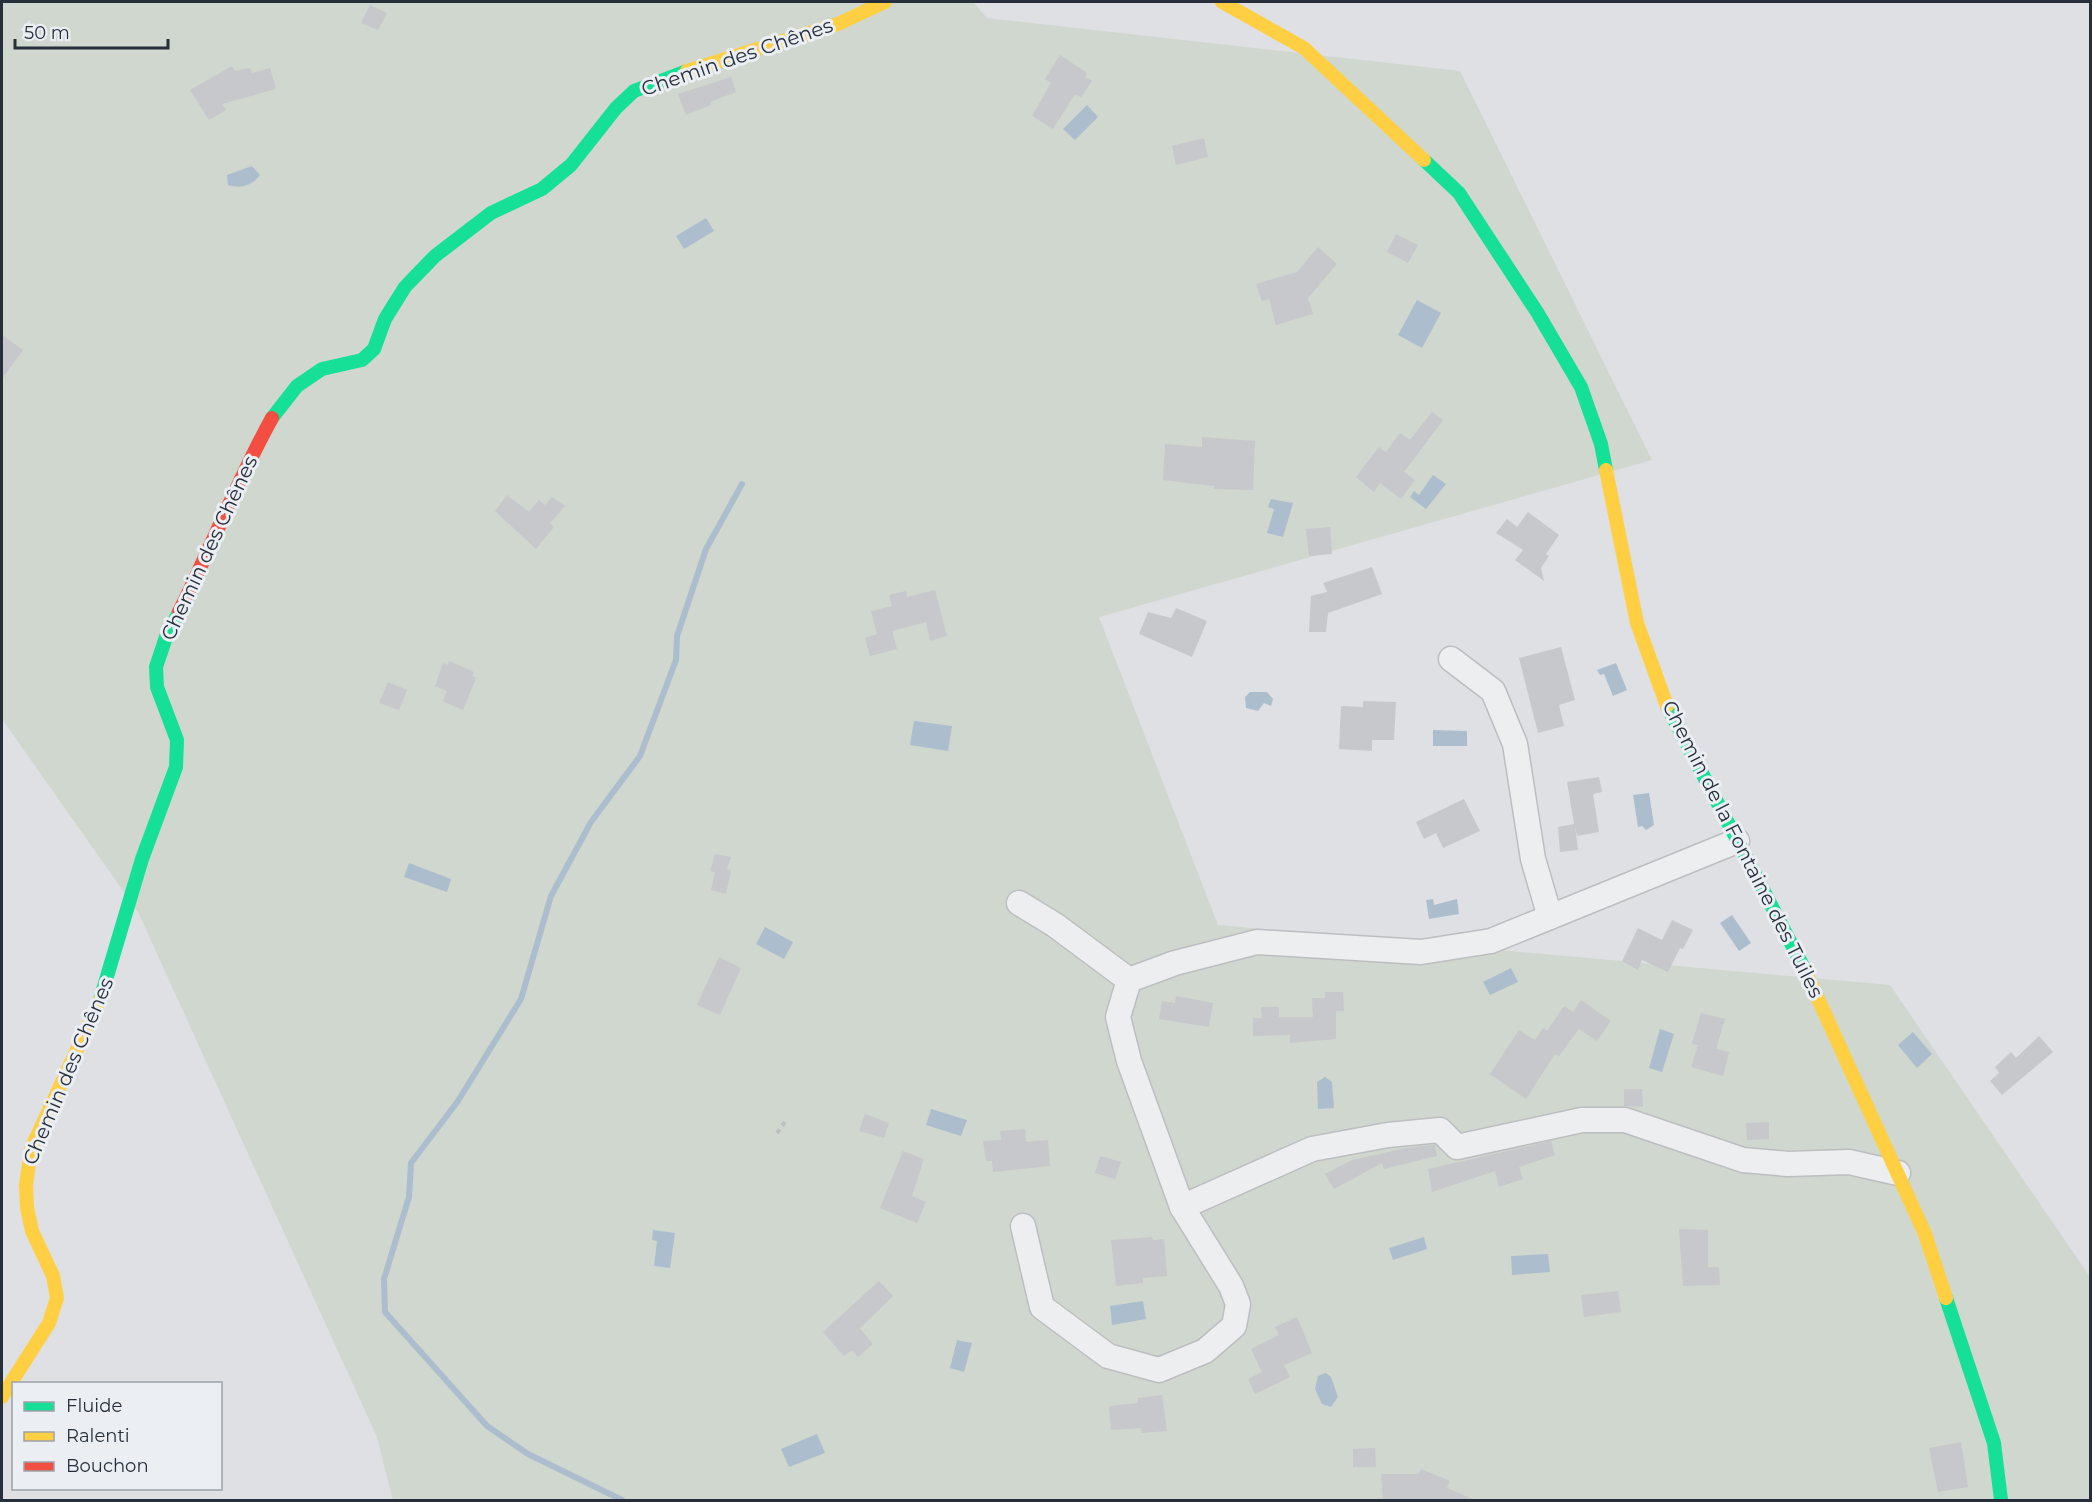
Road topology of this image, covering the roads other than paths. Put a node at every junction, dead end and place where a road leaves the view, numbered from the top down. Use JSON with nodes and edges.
{"nodes":[{"id":1,"x":885,"y":2,"type":"edge"},
{"id":2,"x":1222,"y":2,"type":"edge"},
{"id":3,"x":1451,"y":659,"type":"dead end"},
{"id":4,"x":1737,"y":841,"type":"junction"},
{"id":5,"x":1019,"y":903,"type":"dead end"},
{"id":6,"x":1550,"y":917,"type":"junction"},
{"id":7,"x":1129,"y":980,"type":"junction"},
{"id":8,"x":1898,"y":1173,"type":"junction"},
{"id":9,"x":1182,"y":1207,"type":"junction"},
{"id":10,"x":1023,"y":1226,"type":"dead end"},
{"id":11,"x":2,"y":1396,"type":"edge"},
{"id":12,"x":2001,"y":1500,"type":"edge"}],
"edges":[{"from":1,"to":11,"type":"street","name":"Chemin des Chênes"},
{"from":2,"to":4,"type":"street","name":"Chemin de la Fontaine des Tuiles"},
{"from":3,"to":6,"type":"street"},
{"from":4,"to":6,"type":"street"},
{"from":4,"to":8,"type":"street","name":"Chemin de la Fontaine des Tuiles"},
{"from":5,"to":7,"type":"street"},
{"from":6,"to":7,"type":"street"},
{"from":7,"to":9,"type":"street"},
{"from":8,"to":9,"type":"street"},
{"from":8,"to":12,"type":"street","name":"Chemin de la Fontaine des Tuiles"},
{"from":9,"to":10,"type":"street"}]}
